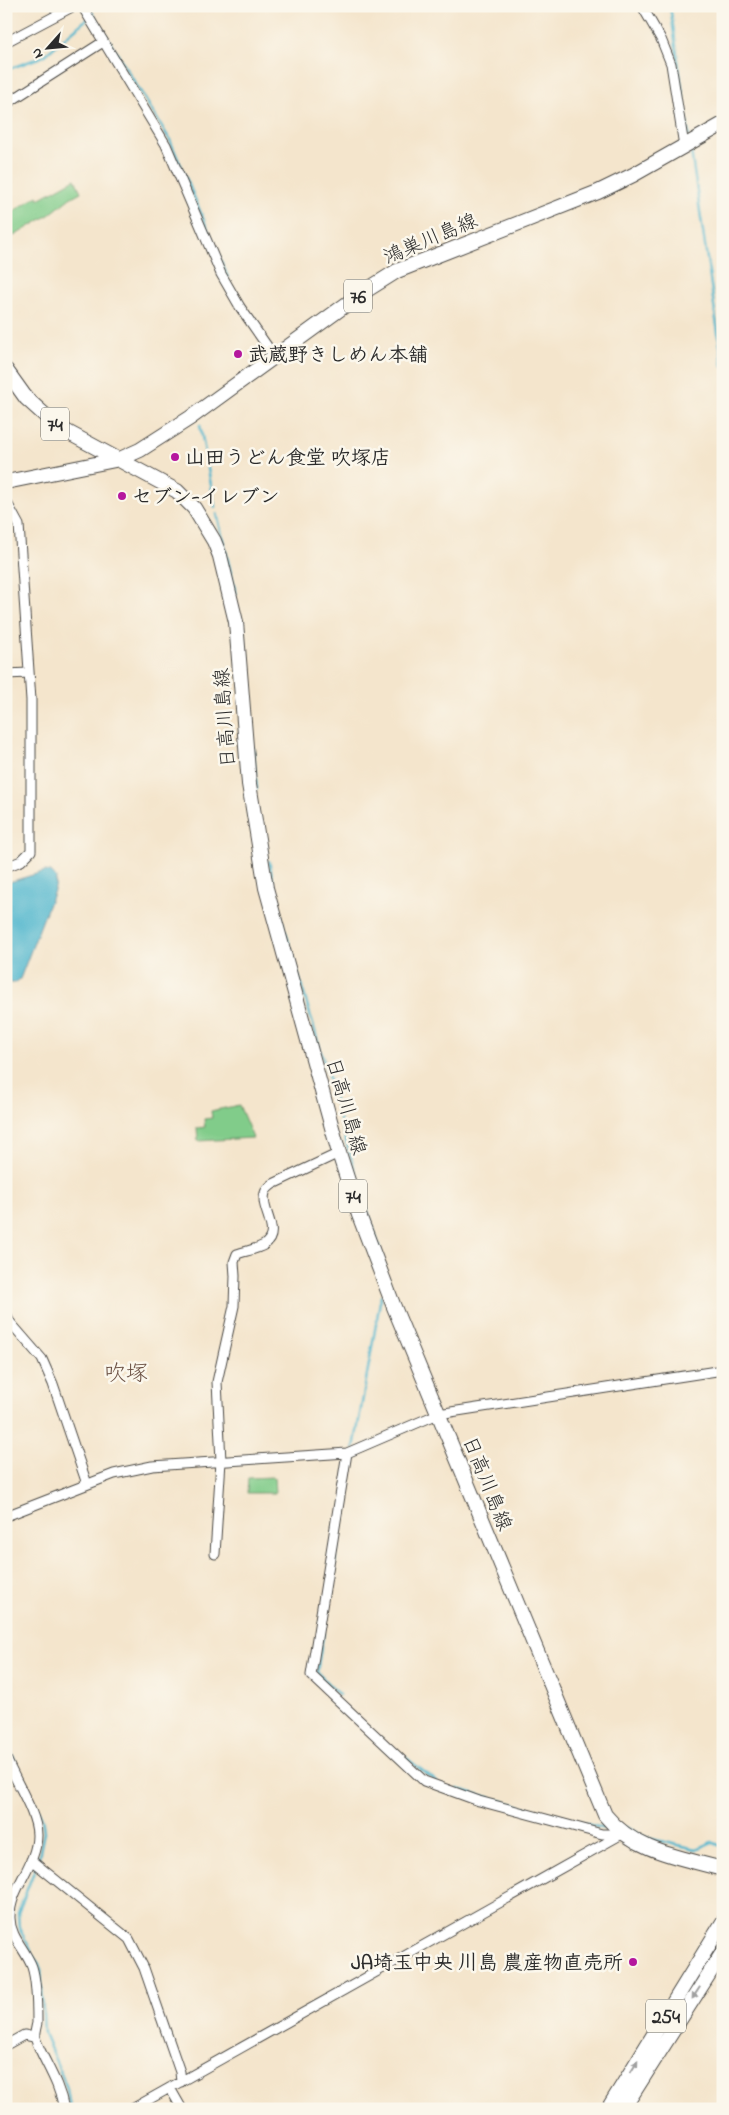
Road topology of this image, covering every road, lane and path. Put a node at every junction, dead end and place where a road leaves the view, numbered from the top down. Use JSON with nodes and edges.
{"nodes":[{"id":1,"x":74,"y":6,"type":"edge"},
{"id":2,"x":82,"y":6,"type":"edge"},
{"id":3,"x":642,"y":6,"type":"edge"},
{"id":4,"x":6,"y":42,"type":"edge"},
{"id":5,"x":103,"y":42,"type":"junction"},
{"id":6,"x":6,"y":104,"type":"edge"},
{"id":7,"x":723,"y":124,"type":"edge"},
{"id":8,"x":684,"y":146,"type":"junction"},
{"id":9,"x":274,"y":356,"type":"junction"},
{"id":10,"x":6,"y":370,"type":"edge"},
{"id":11,"x":120,"y":459,"type":"junction"},
{"id":12,"x":6,"y":482,"type":"edge"},
{"id":13,"x":6,"y":500,"type":"edge"},
{"id":14,"x":28,"y":673,"type":"junction"},
{"id":15,"x":6,"y":674,"type":"edge"},
{"id":16,"x":6,"y":867,"type":"edge"},
{"id":17,"x":339,"y":1153,"type":"junction"},
{"id":18,"x":6,"y":1314,"type":"edge"},
{"id":19,"x":723,"y":1370,"type":"edge"},
{"id":20,"x":438,"y":1414,"type":"junction"},
{"id":21,"x":347,"y":1454,"type":"junction"},
{"id":22,"x":221,"y":1461,"type":"junction"},
{"id":23,"x":87,"y":1484,"type":"junction"},
{"id":24,"x":6,"y":1516,"type":"edge"},
{"id":25,"x":215,"y":1554,"type":"dead end"},
{"id":26,"x":6,"y":1758,"type":"edge"},
{"id":27,"x":622,"y":1834,"type":"junction"},
{"id":28,"x":31,"y":1860,"type":"junction"},
{"id":29,"x":723,"y":1868,"type":"edge"},
{"id":30,"x":723,"y":1922,"type":"edge"},
{"id":31,"x":723,"y":1952,"type":"edge"},
{"id":32,"x":34,"y":2037,"type":"junction"},
{"id":33,"x":6,"y":2045,"type":"edge"},
{"id":34,"x":181,"y":2082,"type":"junction"},
{"id":35,"x":170,"y":2088,"type":"junction"},
{"id":36,"x":64,"y":2109,"type":"edge"},
{"id":37,"x":132,"y":2109,"type":"edge"},
{"id":38,"x":182,"y":2109,"type":"edge"},
{"id":39,"x":608,"y":2109,"type":"edge"},
{"id":40,"x":623,"y":2109,"type":"edge"}],
"edges":[{"from":1,"to":4,"type":"street"},
{"from":2,"to":5,"type":"street"},
{"from":3,"to":8,"type":"street"},
{"from":5,"to":6,"type":"street"},
{"from":5,"to":9,"type":"street"},
{"from":7,"to":8,"type":"main road","name":"鴻巣川島線","number":"76"},
{"from":8,"to":9,"type":"main road","name":"鴻巣川島線","number":"76"},
{"from":9,"to":11,"type":"main road","name":"鴻巣川島線","number":"76"},
{"from":10,"to":11,"type":"main road","name":"日高川島線","number":"74"},
{"from":11,"to":12,"type":"main road","name":"鴻巣川島線","number":"76"},
{"from":11,"to":17,"type":"main road","name":"日高川島線","number":"74"},
{"from":13,"to":14,"type":"street"},
{"from":14,"to":15,"type":"street"},
{"from":14,"to":16,"type":"street"},
{"from":17,"to":20,"type":"main road","name":"日高川島線","number":"74"},
{"from":17,"to":22,"type":"street"},
{"from":18,"to":23,"type":"street"},
{"from":19,"to":20,"type":"street"},
{"from":20,"to":21,"type":"street"},
{"from":20,"to":27,"type":"main road","name":"日高川島線","number":"74"},
{"from":21,"to":22,"type":"street"},
{"from":21,"to":27,"type":"street"},
{"from":22,"to":23,"type":"street"},
{"from":22,"to":25,"type":"street"},
{"from":23,"to":24,"type":"street"},
{"from":26,"to":28,"type":"street"},
{"from":27,"to":29,"type":"main road","name":"日高川島線","number":"74"},
{"from":27,"to":34,"type":"street"},
{"from":28,"to":32,"type":"street"},
{"from":28,"to":34,"type":"street"},
{"from":39,"to":30,"type":"main road","number":"254","one_way":true},
{"from":31,"to":40,"type":"main road","number":"254","one_way":true},
{"from":32,"to":33,"type":"street"},
{"from":32,"to":36,"type":"street"},
{"from":34,"to":35,"type":"street"},
{"from":35,"to":37,"type":"street"},
{"from":35,"to":38,"type":"street"}]}
